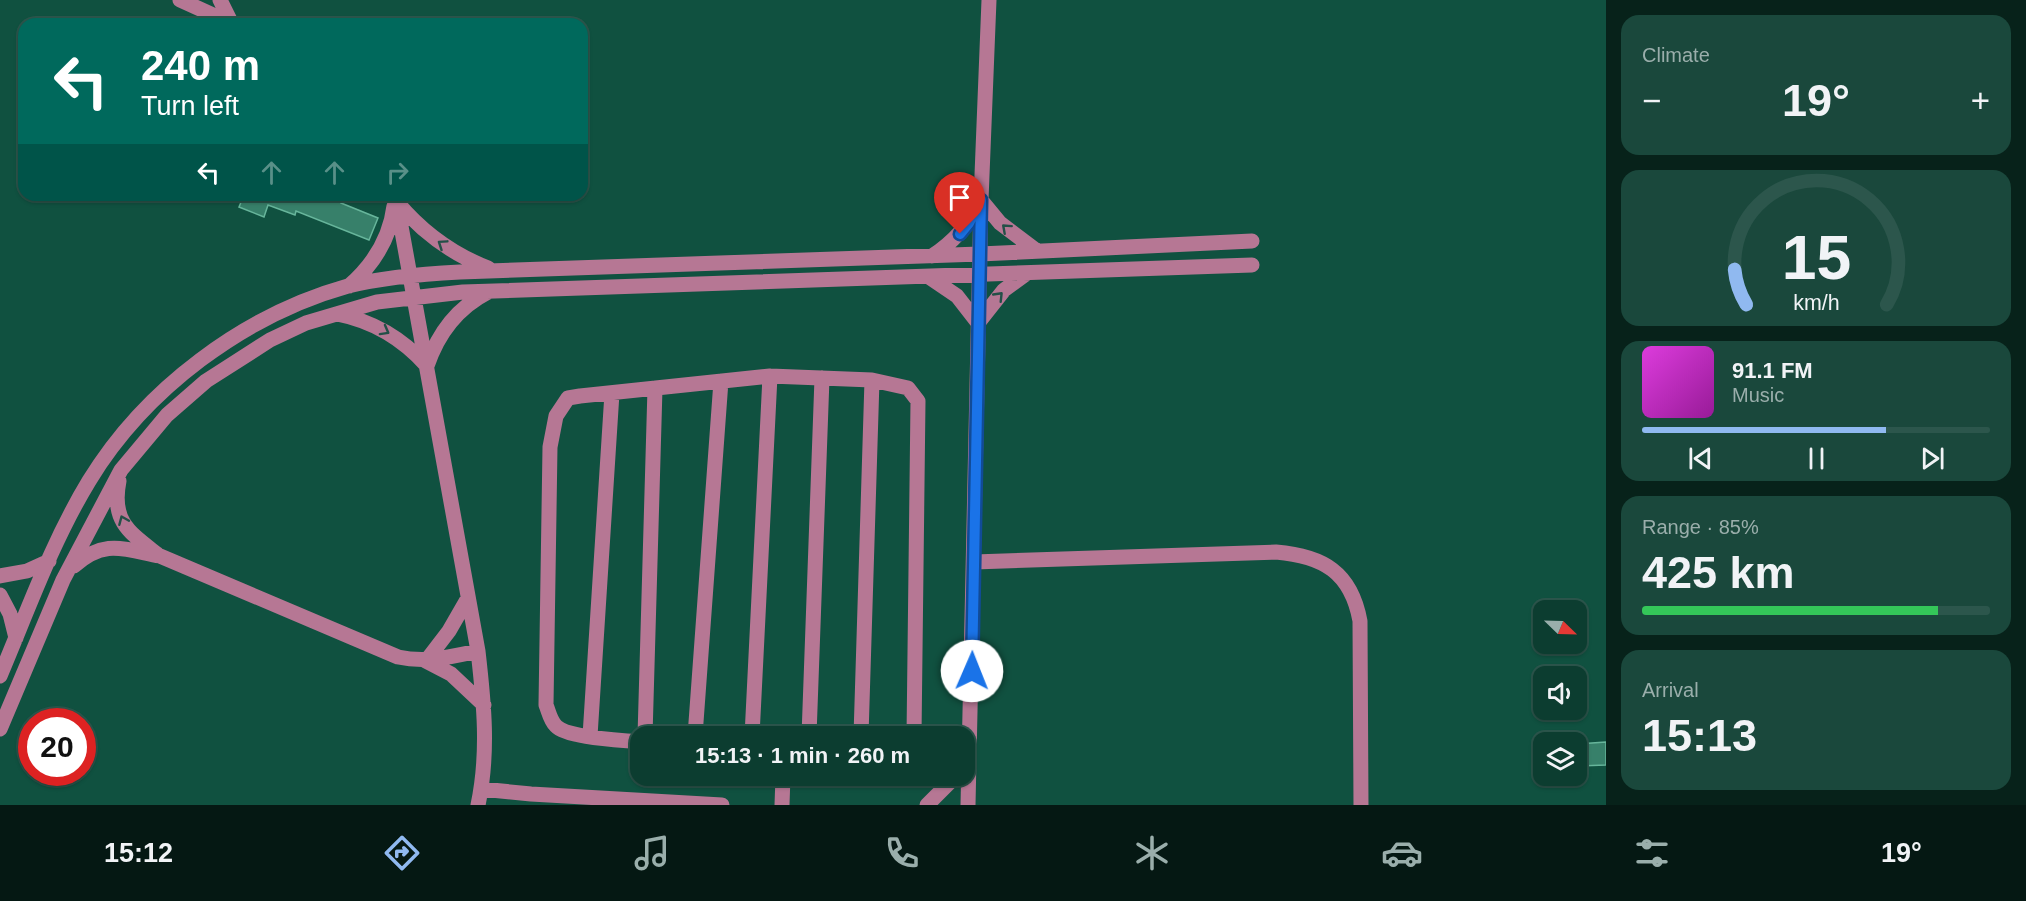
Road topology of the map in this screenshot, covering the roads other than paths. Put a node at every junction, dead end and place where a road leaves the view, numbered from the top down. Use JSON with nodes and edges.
{"nodes":[{"id":1,"x":220,"y":0,"type":"edge"},
{"id":2,"x":989,"y":0,"type":"edge"},
{"id":3,"x":186,"y":1,"type":"edge"},
{"id":4,"x":220,"y":18,"type":"edge"},
{"id":5,"x":229,"y":18,"type":"edge"},
{"id":6,"x":981,"y":200,"type":"junction"},
{"id":7,"x":393,"y":201,"type":"edge"},
{"id":8,"x":395,"y":201,"type":"edge"},
{"id":9,"x":398,"y":201,"type":"edge"},
{"id":10,"x":1252,"y":241,"type":"dead end"},
{"id":11,"x":1037,"y":252,"type":"junction"},
{"id":12,"x":980,"y":254,"type":"junction"},
{"id":13,"x":932,"y":256,"type":"junction"},
{"id":14,"x":1252,"y":265,"type":"dead end"},
{"id":15,"x":493,"y":271,"type":"junction"},
{"id":16,"x":1026,"y":273,"type":"junction"},
{"id":17,"x":410,"y":275,"type":"junction"},
{"id":18,"x":979,"y":275,"type":"junction"},
{"id":19,"x":929,"y":277,"type":"junction"},
{"id":20,"x":349,"y":286,"type":"junction"},
{"id":21,"x":489,"y":291,"type":"junction"},
{"id":22,"x":413,"y":296,"type":"junction"},
{"id":23,"x":334,"y":314,"type":"junction"},
{"id":24,"x":978,"y":323,"type":"junction"},
{"id":25,"x":426,"y":366,"type":"junction"},
{"id":26,"x":770,"y":376,"type":"junction"},
{"id":27,"x":822,"y":378,"type":"junction"},
{"id":28,"x":872,"y":380,"type":"junction"},
{"id":29,"x":721,"y":381,"type":"junction"},
{"id":30,"x":654,"y":388,"type":"junction"},
{"id":31,"x":612,"y":393,"type":"junction"},
{"id":32,"x":121,"y":470,"type":"junction"},
{"id":33,"x":160,"y":556,"type":"junction"},
{"id":34,"x":49,"y":561,"type":"junction"},
{"id":35,"x":974,"y":562,"type":"junction"},
{"id":36,"x":68,"y":572,"type":"junction"},
{"id":37,"x":0,"y":576,"type":"edge"},
{"id":38,"x":0,"y":595,"type":"edge"},
{"id":39,"x":468,"y":598,"type":"junction"},
{"id":40,"x":16,"y":638,"type":"junction"},
{"id":41,"x":478,"y":651,"type":"junction"},
{"id":42,"x":426,"y":661,"type":"junction"},
{"id":43,"x":0,"y":676,"type":"edge"},
{"id":44,"x":484,"y":705,"type":"junction"},
{"id":45,"x":645,"y":726,"type":"edge"},
{"id":46,"x":696,"y":726,"type":"edge"},
{"id":47,"x":752,"y":726,"type":"edge"},
{"id":48,"x":809,"y":726,"type":"edge"},
{"id":49,"x":861,"y":726,"type":"edge"},
{"id":50,"x":914,"y":726,"type":"edge"},
{"id":51,"x":968,"y":726,"type":"edge"},
{"id":52,"x":0,"y":729,"type":"edge"},
{"id":53,"x":590,"y":736,"type":"junction"},
{"id":54,"x":630,"y":741,"type":"edge"},
{"id":55,"x":783,"y":786,"type":"edge"},
{"id":56,"x":946,"y":786,"type":"edge"},
{"id":57,"x":968,"y":786,"type":"edge"},
{"id":58,"x":481,"y":789,"type":"junction"},
{"id":59,"x":478,"y":805,"type":"edge"},
{"id":60,"x":722,"y":805,"type":"edge"},
{"id":61,"x":782,"y":805,"type":"edge"},
{"id":62,"x":927,"y":805,"type":"edge"},
{"id":63,"x":968,"y":805,"type":"edge"},
{"id":64,"x":1361,"y":805,"type":"edge"}],
"edges":[{"from":1,"to":5,"type":"lane"},
{"from":2,"to":6,"type":"lane"},
{"from":3,"to":4,"type":"lane"},
{"from":11,"to":6,"type":"lane","one_way":true},
{"from":6,"to":12,"type":"lane"},
{"from":6,"to":13,"type":"lane"},
{"from":7,"to":20,"type":"lane"},
{"from":8,"to":17,"type":"lane"},
{"from":15,"to":9,"type":"lane","one_way":true},
{"from":10,"to":11,"type":"lane"},
{"from":11,"to":12,"type":"lane"},
{"from":12,"to":13,"type":"lane"},
{"from":12,"to":18,"type":"lane"},
{"from":13,"to":15,"type":"lane"},
{"from":14,"to":16,"type":"lane"},
{"from":15,"to":17,"type":"lane"},
{"from":16,"to":18,"type":"lane"},
{"from":24,"to":16,"type":"lane","one_way":true},
{"from":17,"to":20,"type":"lane"},
{"from":17,"to":22,"type":"lane"},
{"from":18,"to":19,"type":"lane"},
{"from":18,"to":24,"type":"lane"},
{"from":19,"to":21,"type":"lane"},
{"from":19,"to":24,"type":"lane"},
{"from":20,"to":34,"type":"lane"},
{"from":21,"to":22,"type":"lane"},
{"from":21,"to":25,"type":"lane"},
{"from":22,"to":23,"type":"lane"},
{"from":22,"to":25,"type":"lane"},
{"from":23,"to":25,"type":"lane","one_way":true},
{"from":23,"to":32,"type":"lane"},
{"from":24,"to":35,"type":"lane"},
{"from":25,"to":39,"type":"lane"},
{"from":26,"to":27,"type":"lane"},
{"from":26,"to":29,"type":"lane"},
{"from":26,"to":47,"type":"lane"},
{"from":27,"to":28,"type":"lane"},
{"from":27,"to":48,"type":"lane"},
{"from":28,"to":49,"type":"lane"},
{"from":28,"to":50,"type":"lane"},
{"from":29,"to":30,"type":"lane"},
{"from":29,"to":46,"type":"lane"},
{"from":30,"to":31,"type":"lane"},
{"from":30,"to":45,"type":"lane"},
{"from":31,"to":53,"type":"lane"},
{"from":31,"to":53,"type":"lane"},
{"from":33,"to":32,"type":"lane","one_way":true},
{"from":32,"to":36,"type":"lane"},
{"from":33,"to":36,"type":"lane"},
{"from":33,"to":42,"type":"lane"},
{"from":34,"to":37,"type":"lane"},
{"from":34,"to":40,"type":"lane"},
{"from":35,"to":51,"type":"lane"},
{"from":35,"to":64,"type":"lane"},
{"from":36,"to":52,"type":"lane"},
{"from":38,"to":40,"type":"lane"},
{"from":39,"to":41,"type":"lane"},
{"from":39,"to":42,"type":"lane"},
{"from":40,"to":43,"type":"lane"},
{"from":41,"to":42,"type":"lane"},
{"from":41,"to":44,"type":"lane"},
{"from":42,"to":44,"type":"lane"},
{"from":44,"to":58,"type":"lane"},
{"from":53,"to":54,"type":"lane"},
{"from":55,"to":61,"type":"lane"},
{"from":56,"to":62,"type":"lane"},
{"from":57,"to":63,"type":"lane"},
{"from":58,"to":59,"type":"lane"},
{"from":58,"to":60,"type":"lane"}]}
